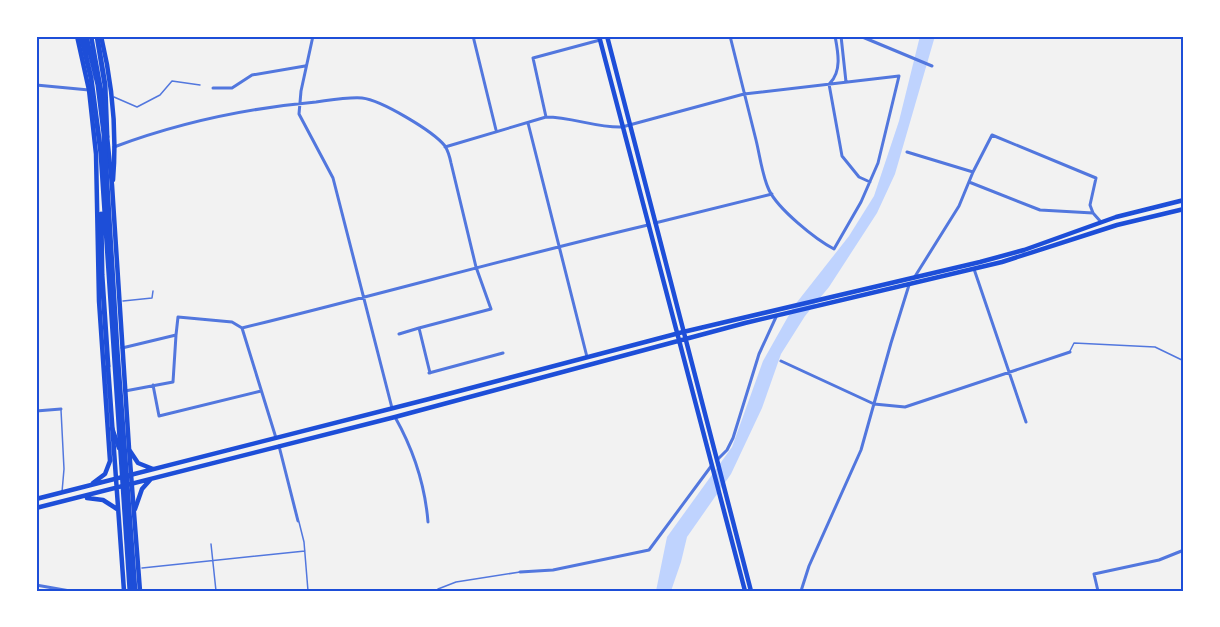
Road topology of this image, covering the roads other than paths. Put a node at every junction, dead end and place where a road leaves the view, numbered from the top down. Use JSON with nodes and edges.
{"nodes":[{"id":1,"x":99,"y":36,"type":"edge"},
{"id":2,"x":313,"y":36,"type":"edge"},
{"id":3,"x":473,"y":36,"type":"edge"},
{"id":4,"x":607,"y":36,"type":"edge"},
{"id":5,"x":730,"y":36,"type":"edge"},
{"id":6,"x":835,"y":36,"type":"edge"},
{"id":7,"x":841,"y":36,"type":"edge"},
{"id":8,"x":860,"y":36,"type":"edge"},
{"id":9,"x":83,"y":37,"type":"edge"},
{"id":10,"x":599,"y":38,"type":"edge"},
{"id":11,"x":103,"y":43,"type":"junction"},
{"id":12,"x":105,"y":56,"type":"junction"},
{"id":13,"x":96,"y":57,"type":"junction"},
{"id":14,"x":306,"y":66,"type":"junction"},
{"id":15,"x":932,"y":66,"type":"dead end"},
{"id":16,"x":98,"y":71,"type":"junction"},
{"id":17,"x":90,"y":73,"type":"junction"},
{"id":18,"x":846,"y":82,"type":"junction"},
{"id":19,"x":829,"y":84,"type":"junction"},
{"id":20,"x":36,"y":85,"type":"edge"},
{"id":21,"x":200,"y":85,"type":"dead end"},
{"id":22,"x":213,"y":88,"type":"dead end"},
{"id":23,"x":89,"y":90,"type":"junction"},
{"id":24,"x":744,"y":94,"type":"junction"},
{"id":25,"x":111,"y":96,"type":"junction"},
{"id":26,"x":298,"y":103,"type":"junction"},
{"id":27,"x":94,"y":116,"type":"junction"},
{"id":28,"x":105,"y":116,"type":"junction"},
{"id":29,"x":546,"y":117,"type":"junction"},
{"id":30,"x":113,"y":121,"type":"junction"},
{"id":31,"x":528,"y":122,"type":"junction"},
{"id":32,"x":630,"y":126,"type":"junction"},
{"id":33,"x":622,"y":127,"type":"junction"},
{"id":34,"x":496,"y":130,"type":"junction"},
{"id":35,"x":114,"y":147,"type":"junction"},
{"id":36,"x":445,"y":147,"type":"junction"},
{"id":37,"x":907,"y":152,"type":"dead end"},
{"id":38,"x":101,"y":165,"type":"junction"},
{"id":39,"x":973,"y":172,"type":"junction"},
{"id":40,"x":870,"y":182,"type":"junction"},
{"id":41,"x":969,"y":182,"type":"junction"},
{"id":42,"x":108,"y":188,"type":"junction"},
{"id":43,"x":772,"y":194,"type":"junction"},
{"id":44,"x":1184,"y":200,"type":"edge"},
{"id":45,"x":101,"y":202,"type":"junction"},
{"id":46,"x":1184,"y":208,"type":"edge"},
{"id":47,"x":1093,"y":213,"type":"junction"},
{"id":48,"x":105,"y":217,"type":"junction"},
{"id":49,"x":1101,"y":222,"type":"junction"},
{"id":50,"x":655,"y":223,"type":"junction"},
{"id":51,"x":648,"y":225,"type":"junction"},
{"id":52,"x":98,"y":232,"type":"junction"},
{"id":53,"x":560,"y":247,"type":"junction"},
{"id":54,"x":476,"y":267,"type":"junction"},
{"id":55,"x":974,"y":269,"type":"junction"},
{"id":56,"x":914,"y":278,"type":"junction"},
{"id":57,"x":909,"y":285,"type":"junction"},
{"id":58,"x":153,"y":291,"type":"dead end"},
{"id":59,"x":110,"y":297,"type":"junction"},
{"id":60,"x":99,"y":298,"type":"junction"},
{"id":61,"x":365,"y":298,"type":"junction"},
{"id":62,"x":119,"y":301,"type":"junction"},
{"id":63,"x":776,"y":317,"type":"junction"},
{"id":64,"x":744,"y":321,"type":"junction"},
{"id":65,"x":242,"y":328,"type":"junction"},
{"id":66,"x":419,"y":328,"type":"junction"},
{"id":67,"x":682,"y":332,"type":"junction"},
{"id":68,"x":399,"y":334,"type":"dead end"},
{"id":69,"x":676,"y":334,"type":"junction"},
{"id":70,"x":176,"y":335,"type":"junction"},
{"id":71,"x":684,"y":339,"type":"junction"},
{"id":72,"x":678,"y":341,"type":"junction"},
{"id":73,"x":122,"y":348,"type":"junction"},
{"id":74,"x":1070,"y":352,"type":"joint"},
{"id":75,"x":503,"y":353,"type":"dead end"},
{"id":76,"x":587,"y":357,"type":"junction"},
{"id":77,"x":1184,"y":361,"type":"edge"},
{"id":78,"x":781,"y":362,"type":"dead end"},
{"id":79,"x":108,"y":366,"type":"joint"},
{"id":80,"x":1010,"y":372,"type":"junction"},
{"id":81,"x":153,"y":385,"type":"junction"},
{"id":82,"x":125,"y":391,"type":"junction"},
{"id":83,"x":261,"y":391,"type":"junction"},
{"id":84,"x":874,"y":404,"type":"junction"},
{"id":85,"x":392,"y":408,"type":"junction"},
{"id":86,"x":61,"y":409,"type":"joint"},
{"id":87,"x":36,"y":411,"type":"edge"},
{"id":88,"x":394,"y":417,"type":"junction"},
{"id":89,"x":1026,"y":422,"type":"dead end"},
{"id":90,"x":112,"y":428,"type":"junction"},
{"id":91,"x":276,"y":438,"type":"junction"},
{"id":92,"x":279,"y":446,"type":"junction"},
{"id":93,"x":129,"y":448,"type":"junction"},
{"id":94,"x":120,"y":451,"type":"junction"},
{"id":95,"x":109,"y":452,"type":"junction"},
{"id":96,"x":714,"y":464,"type":"junction"},
{"id":97,"x":155,"y":470,"type":"junction"},
{"id":98,"x":131,"y":476,"type":"junction"},
{"id":99,"x":122,"y":478,"type":"junction"},
{"id":100,"x":151,"y":479,"type":"junction"},
{"id":101,"x":115,"y":480,"type":"junction"},
{"id":102,"x":131,"y":484,"type":"junction"},
{"id":103,"x":123,"y":487,"type":"junction"},
{"id":104,"x":82,"y":488,"type":"junction"},
{"id":105,"x":116,"y":489,"type":"junction"},
{"id":106,"x":62,"y":493,"type":"junction"},
{"id":107,"x":722,"y":495,"type":"junction"},
{"id":108,"x":78,"y":498,"type":"junction"},
{"id":109,"x":36,"y":499,"type":"edge"},
{"id":110,"x":36,"y":508,"type":"edge"},
{"id":111,"x":118,"y":510,"type":"junction"},
{"id":112,"x":134,"y":515,"type":"junction"},
{"id":113,"x":298,"y":521,"type":"joint"},
{"id":114,"x":428,"y":522,"type":"dead end"},
{"id":115,"x":119,"y":524,"type":"junction"},
{"id":116,"x":127,"y":537,"type":"junction"},
{"id":117,"x":120,"y":538,"type":"junction"},
{"id":118,"x":211,"y":544,"type":"dead end"},
{"id":119,"x":128,"y":550,"type":"junction"},
{"id":120,"x":1184,"y":550,"type":"edge"},
{"id":121,"x":305,"y":551,"type":"junction"},
{"id":122,"x":213,"y":561,"type":"junction"},
{"id":123,"x":129,"y":564,"type":"junction"},
{"id":124,"x":142,"y":568,"type":"dead end"},
{"id":125,"x":520,"y":572,"type":"joint"},
{"id":126,"x":36,"y":585,"type":"edge"},
{"id":127,"x":129,"y":590,"type":"edge"},
{"id":128,"x":70,"y":591,"type":"edge"},
{"id":129,"x":140,"y":591,"type":"edge"},
{"id":130,"x":216,"y":591,"type":"edge"},
{"id":131,"x":308,"y":591,"type":"edge"},
{"id":132,"x":439,"y":591,"type":"edge"},
{"id":133,"x":745,"y":591,"type":"edge"},
{"id":134,"x":751,"y":591,"type":"edge"},
{"id":135,"x":801,"y":591,"type":"edge"},
{"id":136,"x":1098,"y":591,"type":"edge"}],
"edges":[{"from":1,"to":11,"type":"main road"},
{"from":1,"to":42,"type":"highway"},
{"from":2,"to":14,"type":"street"},
{"from":3,"to":34,"type":"street"},
{"from":4,"to":32,"type":"main road"},
{"from":5,"to":24,"type":"street"},
{"from":6,"to":19,"type":"street"},
{"from":7,"to":18,"type":"street"},
{"from":8,"to":15,"type":"street"},
{"from":9,"to":13,"type":"main road"},
{"from":9,"to":17,"type":"main road"},
{"from":9,"to":23,"type":"main road"},
{"from":9,"to":38,"type":"highway"},
{"from":9,"to":42,"type":"highway"},
{"from":10,"to":29,"type":"street"},
{"from":10,"to":33,"type":"main road"},
{"from":11,"to":12,"type":"main road"},
{"from":11,"to":13,"type":"main road"},
{"from":12,"to":16,"type":"main road"},
{"from":12,"to":25,"type":"main road"},
{"from":13,"to":16,"type":"main road"},
{"from":14,"to":22,"type":"street"},
{"from":14,"to":26,"type":"street"},
{"from":16,"to":17,"type":"main road"},
{"from":16,"to":28,"type":"main road"},
{"from":17,"to":27,"type":"main road"},
{"from":18,"to":19,"type":"street"},
{"from":18,"to":40,"type":"street"},
{"from":19,"to":24,"type":"street"},
{"from":19,"to":40,"type":"street"},
{"from":20,"to":23,"type":"street"},
{"from":21,"to":25,"type":"lane"},
{"from":23,"to":27,"type":"main road"},
{"from":24,"to":32,"type":"street"},
{"from":24,"to":43,"type":"street"},
{"from":25,"to":30,"type":"main road"},
{"from":26,"to":35,"type":"street"},
{"from":26,"to":36,"type":"street"},
{"from":26,"to":61,"type":"street"},
{"from":27,"to":28,"type":"main road"},
{"from":27,"to":42,"type":"main road"},
{"from":27,"to":45,"type":"main road"},
{"from":28,"to":30,"type":"main road"},
{"from":28,"to":42,"type":"main road"},
{"from":29,"to":31,"type":"street"},
{"from":29,"to":33,"type":"street"},
{"from":30,"to":35,"type":"main road"},
{"from":31,"to":34,"type":"street"},
{"from":31,"to":53,"type":"street"},
{"from":32,"to":33,"type":"street"},
{"from":32,"to":50,"type":"main road"},
{"from":33,"to":51,"type":"main road"},
{"from":34,"to":36,"type":"street"},
{"from":35,"to":42,"type":"main road"},
{"from":36,"to":54,"type":"street"},
{"from":37,"to":39,"type":"street"},
{"from":38,"to":79,"type":"highway"},
{"from":38,"to":127,"type":"highway"},
{"from":39,"to":41,"type":"street"},
{"from":39,"to":47,"type":"street"},
{"from":40,"to":43,"type":"street"},
{"from":41,"to":47,"type":"street"},
{"from":41,"to":56,"type":"street"},
{"from":42,"to":45,"type":"main road"},
{"from":42,"to":62,"type":"main road"},
{"from":42,"to":127,"type":"highway"},
{"from":43,"to":50,"type":"street"},
{"from":44,"to":49,"type":"main road"},
{"from":45,"to":48,"type":"main road"},
{"from":45,"to":52,"type":"main road"},
{"from":46,"to":55,"type":"main road"},
{"from":47,"to":49,"type":"street"},
{"from":48,"to":52,"type":"main road"},
{"from":48,"to":59,"type":"main road"},
{"from":49,"to":56,"type":"main road"},
{"from":50,"to":67,"type":"main road"},
{"from":51,"to":53,"type":"street"},
{"from":51,"to":69,"type":"main road"},
{"from":52,"to":60,"type":"main road"},
{"from":53,"to":54,"type":"street"},
{"from":53,"to":76,"type":"street"},
{"from":54,"to":61,"type":"street"},
{"from":54,"to":66,"type":"street"},
{"from":55,"to":57,"type":"main road"},
{"from":55,"to":80,"type":"street"},
{"from":56,"to":57,"type":"street"},
{"from":56,"to":64,"type":"main road"},
{"from":57,"to":63,"type":"main road"},
{"from":57,"to":84,"type":"street"},
{"from":58,"to":62,"type":"lane"},
{"from":59,"to":60,"type":"main road"},
{"from":59,"to":94,"type":"main road"},
{"from":60,"to":95,"type":"main road"},
{"from":61,"to":65,"type":"street"},
{"from":61,"to":85,"type":"street"},
{"from":62,"to":73,"type":"main road"},
{"from":63,"to":64,"type":"main road"},
{"from":63,"to":96,"type":"street"},
{"from":64,"to":67,"type":"main road"},
{"from":64,"to":71,"type":"main road"},
{"from":65,"to":70,"type":"street"},
{"from":65,"to":83,"type":"street"},
{"from":66,"to":68,"type":"street"},
{"from":66,"to":75,"type":"street"},
{"from":67,"to":69,"type":"main road"},
{"from":67,"to":71,"type":"main road"},
{"from":69,"to":72,"type":"main road"},
{"from":69,"to":76,"type":"main road"},
{"from":70,"to":73,"type":"street"},
{"from":70,"to":81,"type":"street"},
{"from":71,"to":72,"type":"main road"},
{"from":71,"to":96,"type":"main road"},
{"from":72,"to":88,"type":"main road"},
{"from":72,"to":96,"type":"main road"},
{"from":73,"to":82,"type":"main road"},
{"from":74,"to":77,"type":"lane"},
{"from":74,"to":80,"type":"street"},
{"from":76,"to":85,"type":"main road"},
{"from":78,"to":84,"type":"street"},
{"from":79,"to":90,"type":"main road"},
{"from":80,"to":84,"type":"street"},
{"from":80,"to":89,"type":"street"},
{"from":81,"to":82,"type":"street"},
{"from":81,"to":83,"type":"street"},
{"from":82,"to":93,"type":"main road"},
{"from":83,"to":91,"type":"street"},
{"from":84,"to":135,"type":"street"},
{"from":85,"to":88,"type":"main road"},
{"from":85,"to":91,"type":"main road"},
{"from":86,"to":87,"type":"street"},
{"from":86,"to":106,"type":"lane"},
{"from":88,"to":92,"type":"main road"},
{"from":88,"to":114,"type":"street"},
{"from":90,"to":94,"type":"main road"},
{"from":90,"to":95,"type":"main road"},
{"from":90,"to":101,"type":"main road"},
{"from":91,"to":97,"type":"main road"},
{"from":92,"to":100,"type":"main road"},
{"from":92,"to":113,"type":"street"},
{"from":93,"to":97,"type":"main road"},
{"from":93,"to":98,"type":"main road"},
{"from":94,"to":99,"type":"main road"},
{"from":95,"to":104,"type":"main road"},
{"from":96,"to":107,"type":"main road"},
{"from":96,"to":125,"type":"street"},
{"from":97,"to":98,"type":"main road"},
{"from":98,"to":99,"type":"main road"},
{"from":98,"to":102,"type":"main road"},
{"from":99,"to":101,"type":"main road"},
{"from":99,"to":103,"type":"main road"},
{"from":100,"to":102,"type":"main road"},
{"from":100,"to":112,"type":"main road"},
{"from":101,"to":104,"type":"main road"},
{"from":101,"to":105,"type":"main road"},
{"from":102,"to":103,"type":"main road"},
{"from":102,"to":112,"type":"main road"},
{"from":103,"to":105,"type":"main road"},
{"from":103,"to":116,"type":"main road"},
{"from":104,"to":106,"type":"main road"},
{"from":105,"to":108,"type":"main road"},
{"from":105,"to":111,"type":"main road"},
{"from":106,"to":109,"type":"main road"},
{"from":107,"to":133,"type":"main road"},
{"from":107,"to":134,"type":"main road"},
{"from":108,"to":110,"type":"main road"},
{"from":108,"to":111,"type":"main road"},
{"from":111,"to":115,"type":"main road"},
{"from":112,"to":129,"type":"main road"},
{"from":113,"to":121,"type":"lane"},
{"from":115,"to":116,"type":"main road"},
{"from":115,"to":117,"type":"main road"},
{"from":116,"to":119,"type":"main road"},
{"from":117,"to":119,"type":"main road"},
{"from":117,"to":127,"type":"main road"},
{"from":118,"to":122,"type":"lane"},
{"from":119,"to":123,"type":"main road"},
{"from":120,"to":136,"type":"street"},
{"from":121,"to":122,"type":"lane"},
{"from":121,"to":131,"type":"lane"},
{"from":122,"to":124,"type":"lane"},
{"from":122,"to":130,"type":"lane"},
{"from":123,"to":127,"type":"main road"},
{"from":123,"to":127,"type":"main road"},
{"from":125,"to":132,"type":"lane"},
{"from":126,"to":128,"type":"street"}]}
